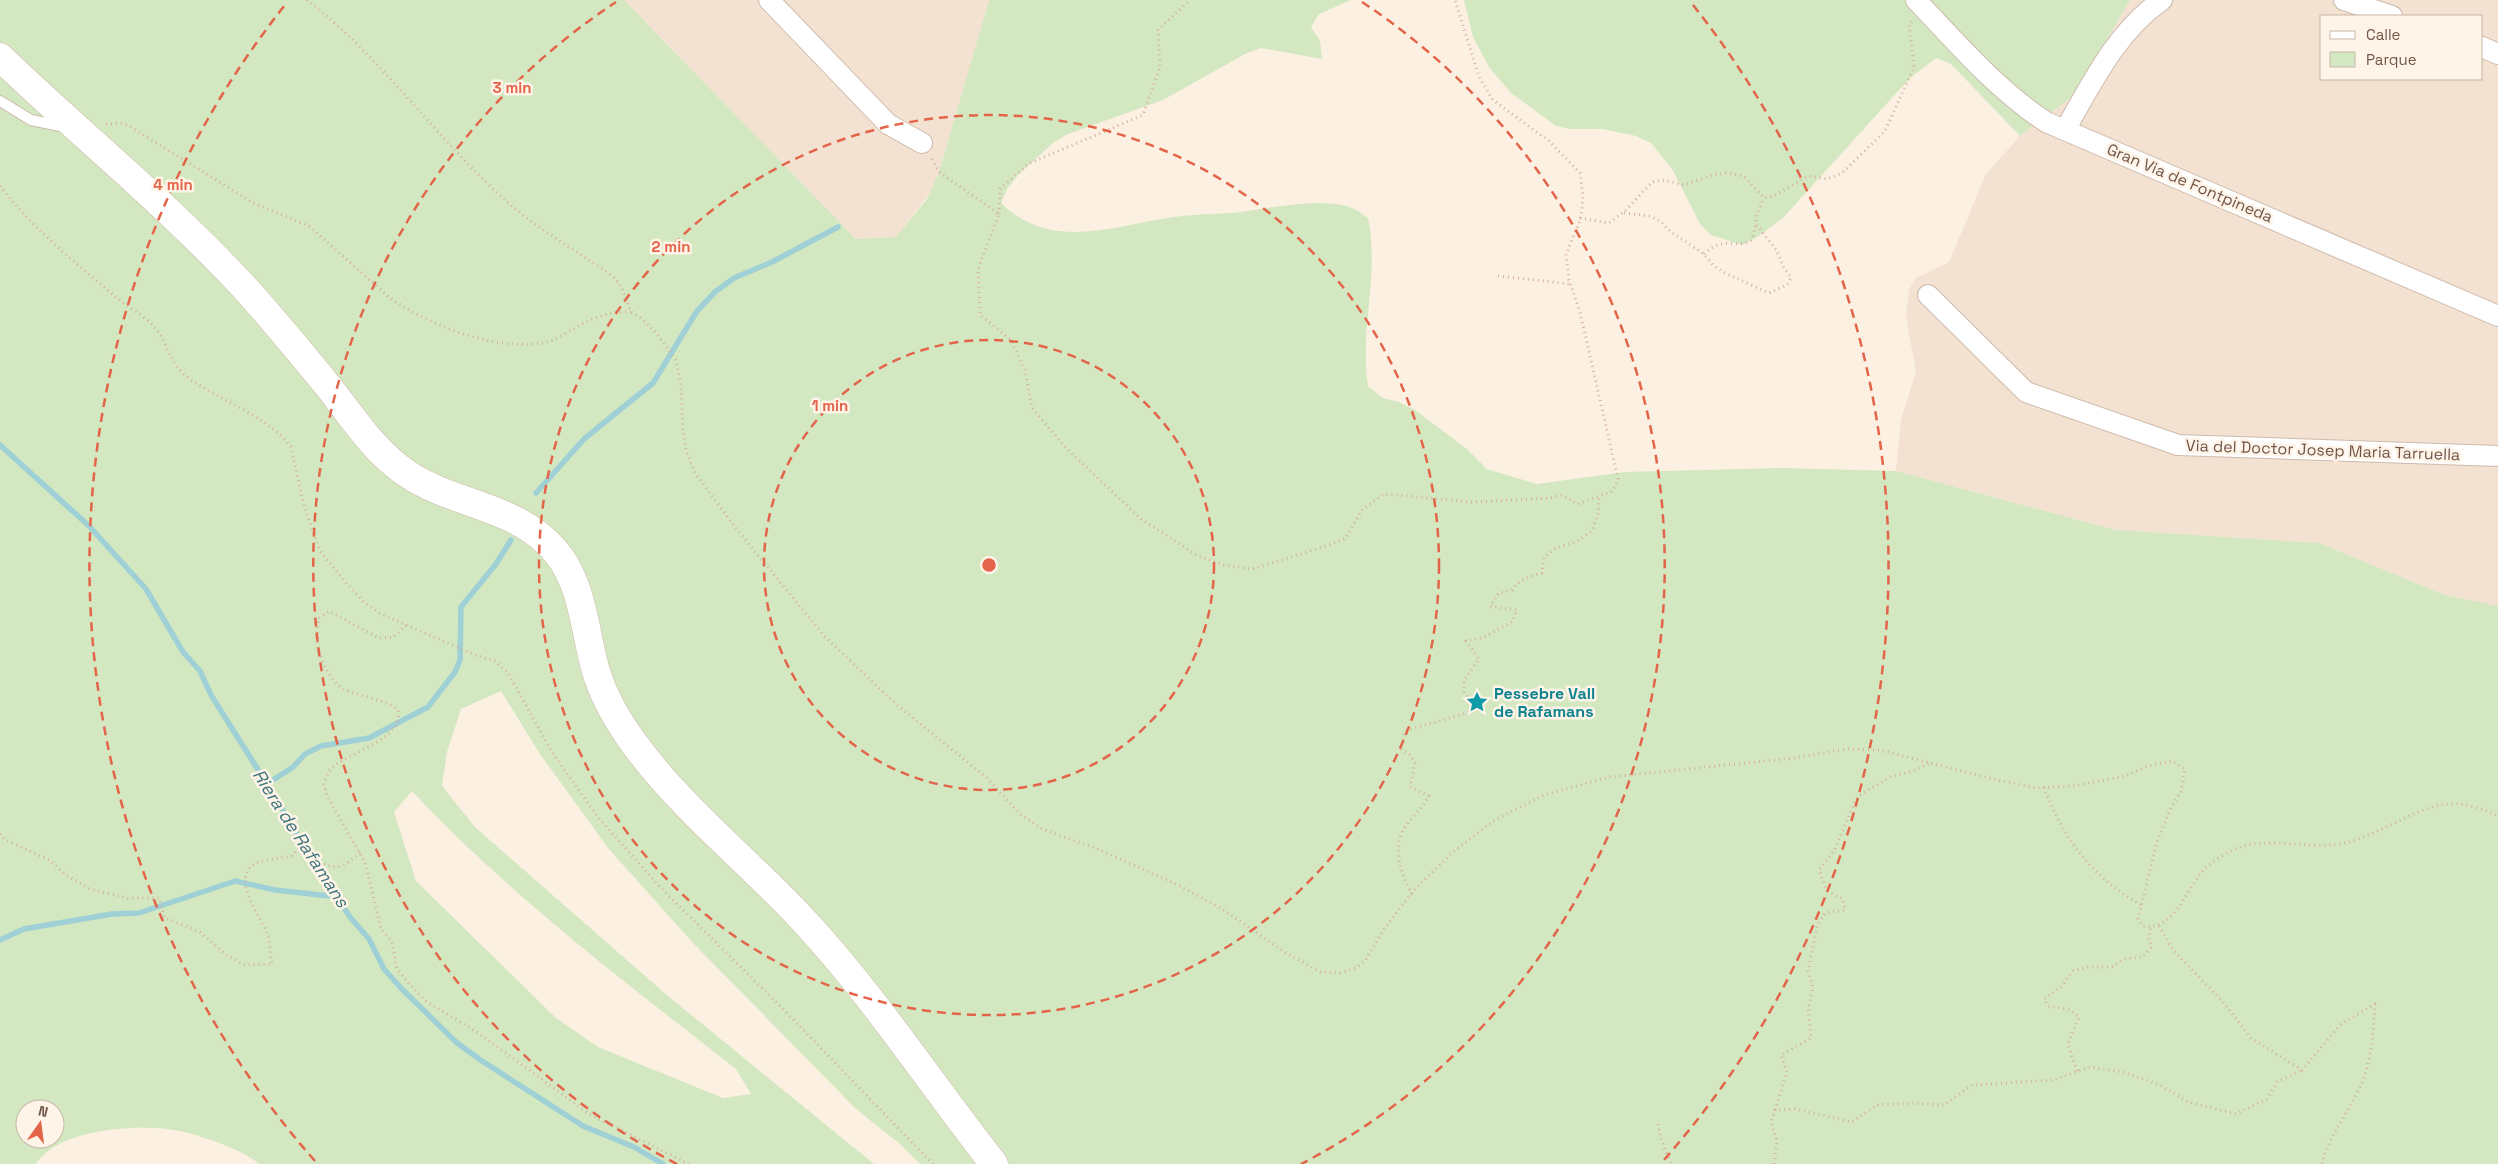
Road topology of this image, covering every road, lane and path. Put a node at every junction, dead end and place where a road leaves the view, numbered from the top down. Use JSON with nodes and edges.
{"nodes":[{"id":1,"x":308,"y":0,"type":"edge"},
{"id":2,"x":769,"y":0,"type":"edge"},
{"id":3,"x":1190,"y":0,"type":"edge"},
{"id":4,"x":1455,"y":0,"type":"edge"},
{"id":5,"x":2162,"y":0,"type":"edge"},
{"id":6,"x":2344,"y":0,"type":"edge"},
{"id":7,"x":1919,"y":3,"type":"edge"},
{"id":8,"x":2389,"y":15,"type":"edge"},
{"id":9,"x":2483,"y":47,"type":"edge"},
{"id":10,"x":2498,"y":54,"type":"edge"},
{"id":11,"x":0,"y":57,"type":"edge"},
{"id":12,"x":0,"y":101,"type":"edge"},
{"id":13,"x":109,"y":123,"type":"dead end"},
{"id":14,"x":81,"y":130,"type":"junction"},
{"id":15,"x":2065,"y":130,"type":"junction"},
{"id":16,"x":922,"y":143,"type":"joint"},
{"id":17,"x":0,"y":186,"type":"edge"},
{"id":18,"x":1764,"y":198,"type":"junction"},
{"id":19,"x":1623,"y":213,"type":"junction"},
{"id":20,"x":999,"y":214,"type":"junction"},
{"id":21,"x":1580,"y":218,"type":"junction"},
{"id":22,"x":1756,"y":224,"type":"junction"},
{"id":23,"x":1704,"y":254,"type":"junction"},
{"id":24,"x":1498,"y":276,"type":"dead end"},
{"id":25,"x":1570,"y":284,"type":"junction"},
{"id":26,"x":1928,"y":295,"type":"dead end"},
{"id":27,"x":631,"y":312,"type":"junction"},
{"id":28,"x":2498,"y":316,"type":"edge"},
{"id":29,"x":2498,"y":456,"type":"edge"},
{"id":30,"x":1599,"y":496,"type":"junction"},
{"id":31,"x":406,"y":625,"type":"junction"},
{"id":32,"x":1932,"y":762,"type":"junction"},
{"id":33,"x":2044,"y":787,"type":"junction"},
{"id":34,"x":2498,"y":816,"type":"edge"},
{"id":35,"x":0,"y":834,"type":"edge"},
{"id":36,"x":360,"y":852,"type":"junction"},
{"id":37,"x":1412,"y":894,"type":"junction"},
{"id":38,"x":2141,"y":905,"type":"junction"},
{"id":39,"x":2159,"y":926,"type":"junction"},
{"id":40,"x":2152,"y":927,"type":"junction"},
{"id":41,"x":2302,"y":1070,"type":"junction"},
{"id":42,"x":2077,"y":1071,"type":"junction"},
{"id":43,"x":1774,"y":1110,"type":"junction"},
{"id":44,"x":1658,"y":1124,"type":"dead end"},
{"id":45,"x":688,"y":1164,"type":"edge"},
{"id":46,"x":933,"y":1164,"type":"edge"},
{"id":47,"x":994,"y":1164,"type":"edge"},
{"id":48,"x":1671,"y":1164,"type":"edge"},
{"id":49,"x":1774,"y":1164,"type":"edge"},
{"id":50,"x":2322,"y":1164,"type":"edge"}],
"edges":[{"from":1,"to":27,"type":"path"},
{"from":2,"to":16,"type":"street"},
{"from":3,"to":20,"type":"path"},
{"from":4,"to":21,"type":"path"},
{"from":5,"to":15,"type":"street"},
{"from":6,"to":8,"type":"street"},
{"from":7,"to":15,"type":"street","name":"Gran Via de Fontpineda"},
{"from":7,"to":18,"type":"path"},
{"from":9,"to":10,"type":"street"},
{"from":11,"to":14,"type":"main road"},
{"from":12,"to":14,"type":"lane"},
{"from":13,"to":27,"type":"path"},
{"from":14,"to":47,"type":"main road"},
{"from":15,"to":28,"type":"street","name":"Gran Via de Fontpineda"},
{"from":16,"to":20,"type":"path"},
{"from":17,"to":31,"type":"path"},
{"from":18,"to":19,"type":"path"},
{"from":18,"to":22,"type":"path"},
{"from":19,"to":21,"type":"path"},
{"from":19,"to":23,"type":"path"},
{"from":20,"to":30,"type":"path"},
{"from":21,"to":25,"type":"path"},
{"from":22,"to":23,"type":"path"},
{"from":22,"to":23,"type":"path"},
{"from":24,"to":25,"type":"path"},
{"from":25,"to":30,"type":"path"},
{"from":26,"to":29,"type":"street","name":"Via del Doctor Josep Maria Tarruella"},
{"from":27,"to":37,"type":"path"},
{"from":30,"to":37,"type":"path"},
{"from":31,"to":36,"type":"path"},
{"from":31,"to":46,"type":"path"},
{"from":32,"to":33,"type":"path"},
{"from":32,"to":37,"type":"path"},
{"from":32,"to":43,"type":"path"},
{"from":33,"to":38,"type":"path"},
{"from":33,"to":38,"type":"path"},
{"from":34,"to":39,"type":"path"},
{"from":35,"to":36,"type":"path"},
{"from":36,"to":45,"type":"path"},
{"from":38,"to":40,"type":"path"},
{"from":39,"to":40,"type":"path"},
{"from":39,"to":41,"type":"path"},
{"from":40,"to":42,"type":"path"},
{"from":41,"to":42,"type":"path"},
{"from":41,"to":50,"type":"path"},
{"from":42,"to":43,"type":"path"},
{"from":43,"to":49,"type":"path"},
{"from":44,"to":48,"type":"path"}]}
